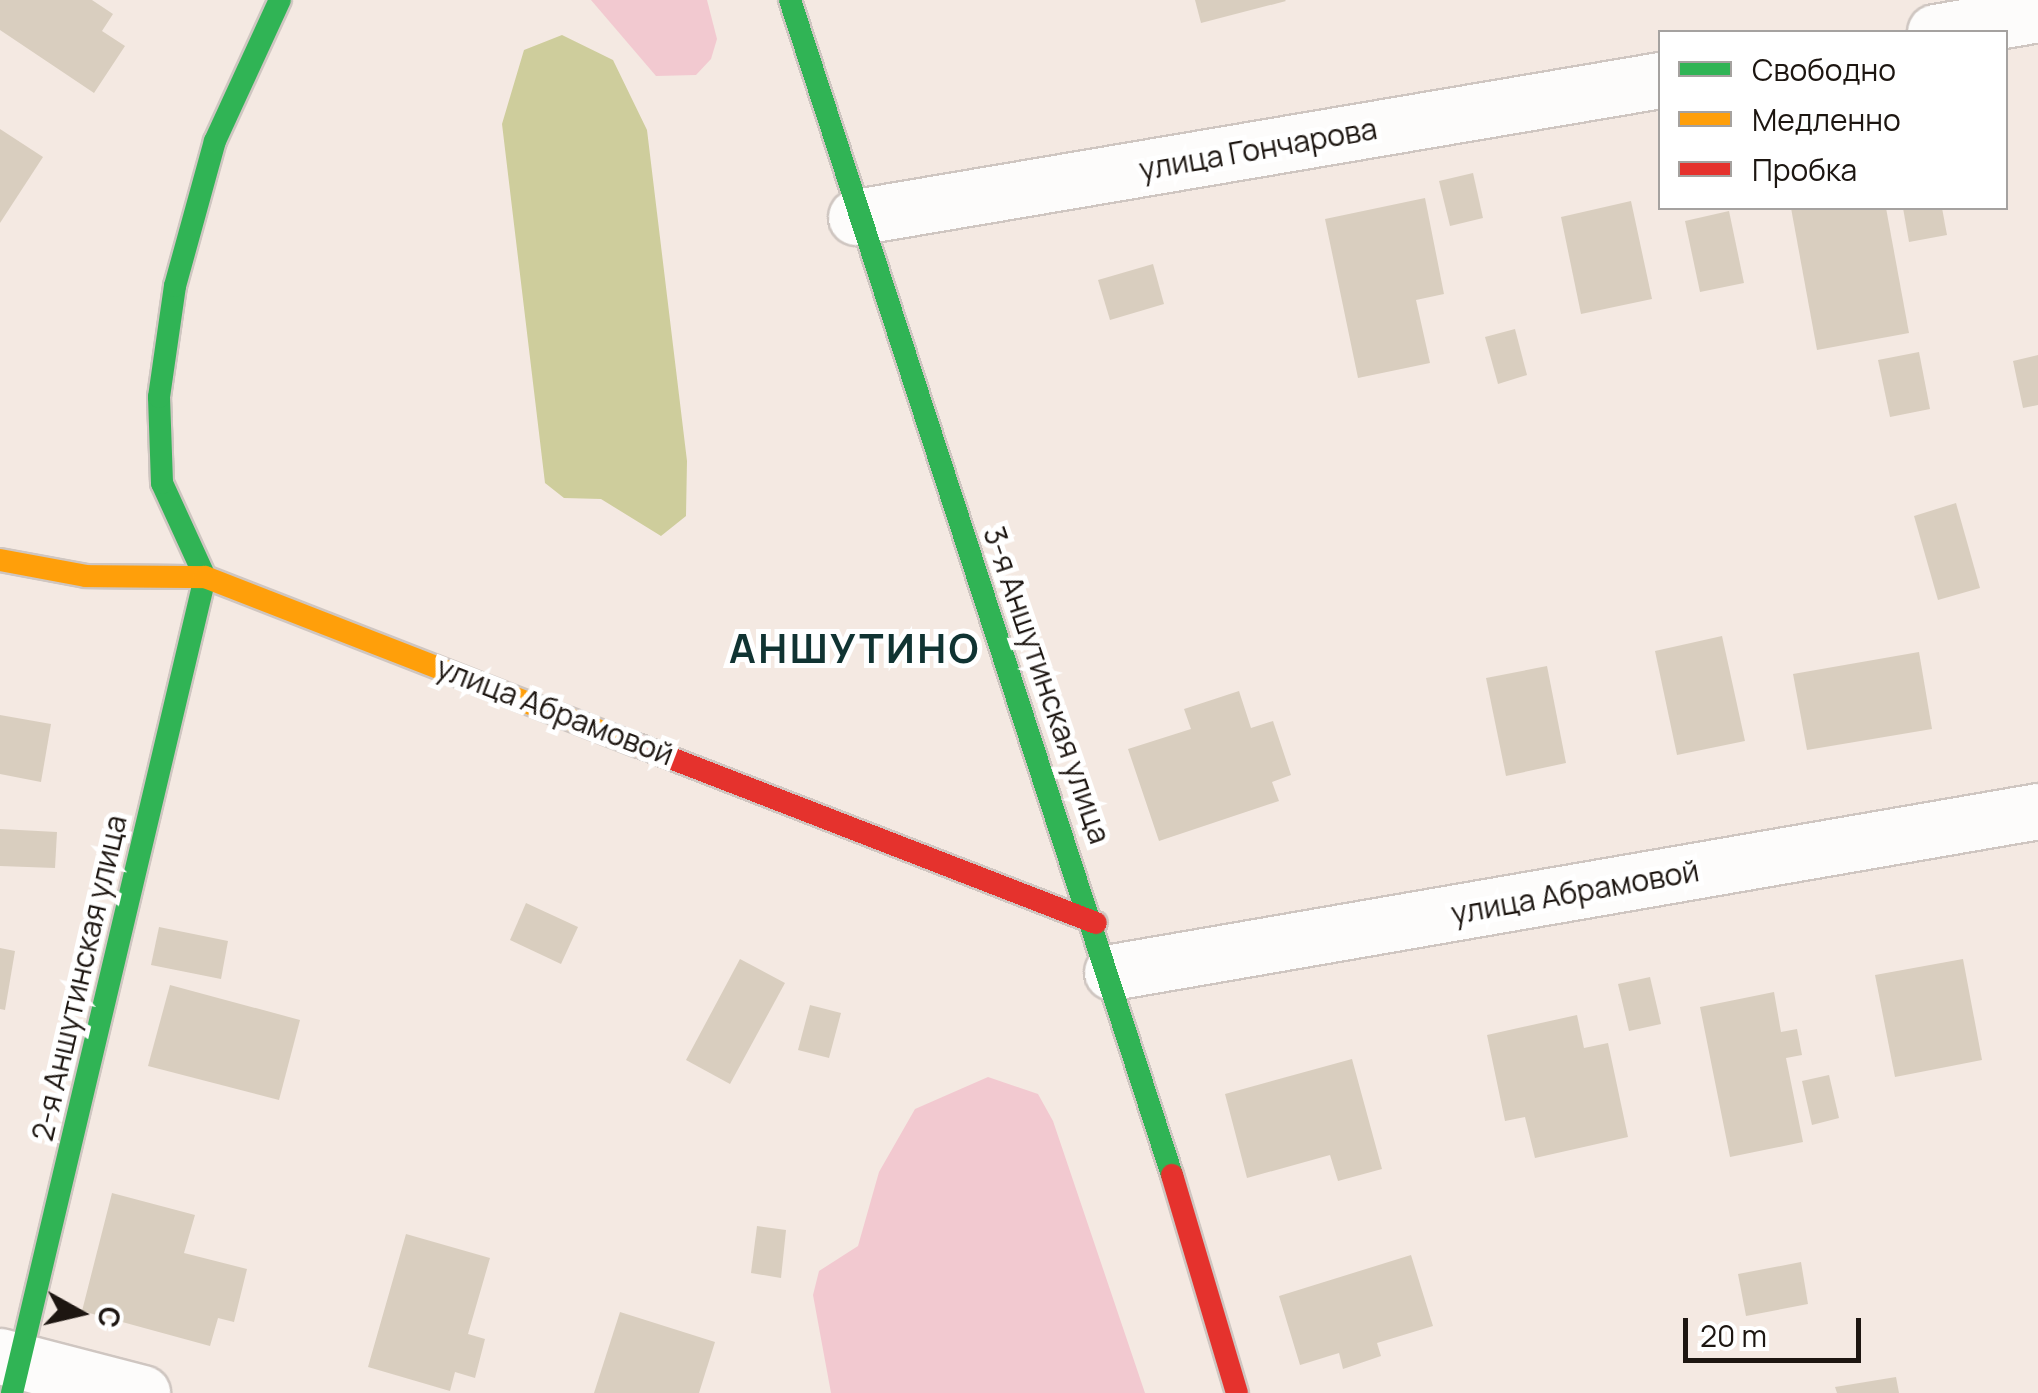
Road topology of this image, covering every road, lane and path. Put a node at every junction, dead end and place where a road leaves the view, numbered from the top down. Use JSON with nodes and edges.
{"nodes":[{"id":1,"x":280,"y":0,"type":"edge"},
{"id":2,"x":790,"y":0,"type":"edge"},
{"id":3,"x":2038,"y":14,"type":"edge"},
{"id":4,"x":1946,"y":30,"type":"edge"},
{"id":5,"x":1658,"y":80,"type":"edge"},
{"id":6,"x":856,"y":217,"type":"junction"},
{"id":7,"x":0,"y":560,"type":"edge"},
{"id":8,"x":205,"y":577,"type":"junction"},
{"id":9,"x":2038,"y":812,"type":"edge"},
{"id":10,"x":1104,"y":948,"type":"junction"},
{"id":11,"x":11,"y":1370,"type":"edge"},
{"id":12,"x":142,"y":1393,"type":"edge"},
{"id":13,"x":1237,"y":1393,"type":"edge"}],
"edges":[{"from":1,"to":8,"type":"street"},
{"from":2,"to":6,"type":"street","name":"3-я Аншутинская улица"},
{"from":3,"to":4,"type":"street"},
{"from":5,"to":6,"type":"street","name":"улица Гончарова"},
{"from":6,"to":10,"type":"street","name":"3-я Аншутинская улица"},
{"from":7,"to":8,"type":"street","name":"улица Абрамовой"},
{"from":8,"to":10,"type":"street","name":"улица Абрамовой"},
{"from":8,"to":11,"type":"street","name":"2-я Аншутинская улица"},
{"from":9,"to":10,"type":"street","name":"улица Абрамовой"},
{"from":10,"to":13,"type":"street","name":"3-я Аншутинская улица"},
{"from":11,"to":12,"type":"street"}]}
